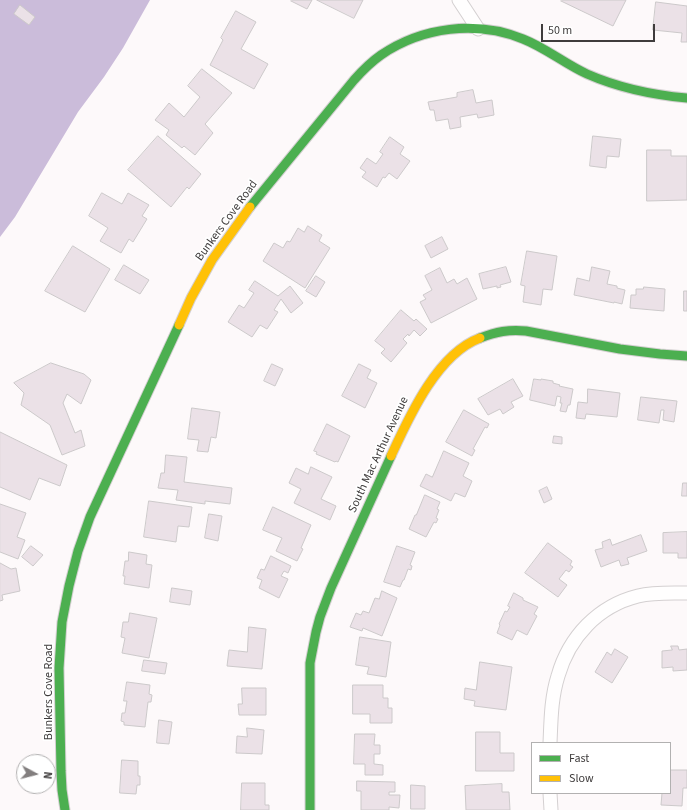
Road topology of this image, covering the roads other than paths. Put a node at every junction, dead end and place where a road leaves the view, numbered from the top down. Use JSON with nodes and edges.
{"nodes":[{"id":1,"x":459,"y":0,"type":"edge"},
{"id":2,"x":478,"y":29,"type":"junction"},
{"id":3,"x":687,"y":98,"type":"edge"},
{"id":4,"x":687,"y":356,"type":"edge"},
{"id":5,"x":687,"y":593,"type":"edge"},
{"id":6,"x":550,"y":742,"type":"edge"},
{"id":7,"x":550,"y":794,"type":"edge"},
{"id":8,"x":65,"y":810,"type":"edge"},
{"id":9,"x":310,"y":810,"type":"edge"},
{"id":10,"x":551,"y":810,"type":"edge"}],
"edges":[{"from":1,"to":2,"type":"street"},
{"from":2,"to":3,"type":"street","name":"Bunkers Cove Road"},
{"from":2,"to":8,"type":"street","name":"Bunkers Cove Road"},
{"from":4,"to":9,"type":"street","name":"South Mac Arthur Avenue"},
{"from":5,"to":6,"type":"street"},
{"from":7,"to":10,"type":"street"}]}
